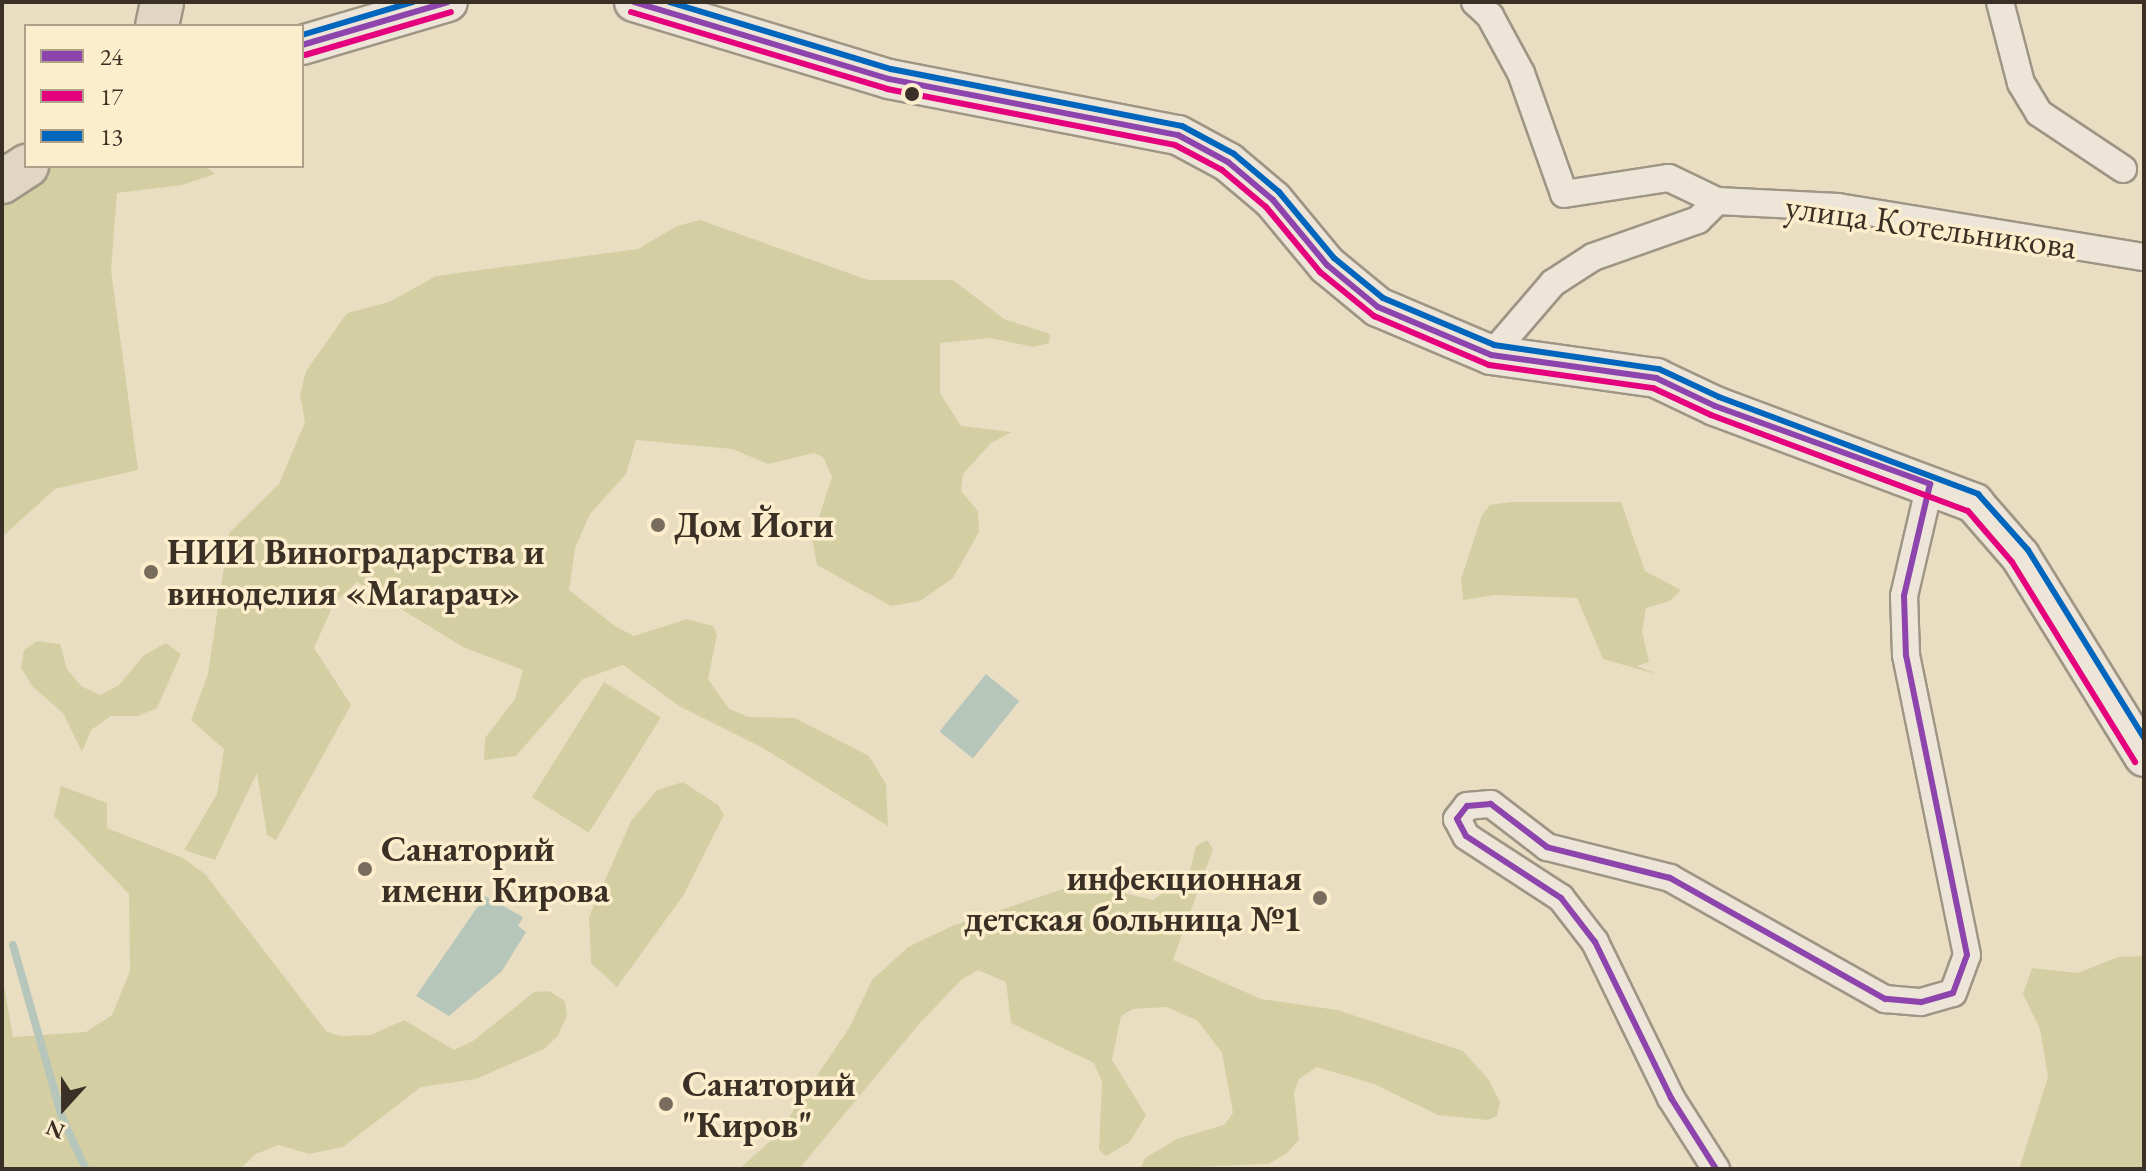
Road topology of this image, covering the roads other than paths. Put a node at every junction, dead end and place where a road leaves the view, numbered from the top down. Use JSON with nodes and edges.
{"nodes":[{"id":1,"x":448,"y":2,"type":"edge"},
{"id":2,"x":634,"y":2,"type":"edge"},
{"id":3,"x":1475,"y":2,"type":"edge"},
{"id":4,"x":2000,"y":2,"type":"edge"},
{"id":5,"x":304,"y":45,"type":"edge"},
{"id":6,"x":24,"y":146,"type":"edge"},
{"id":7,"x":2,"y":160,"type":"edge"},
{"id":8,"x":24,"y":168,"type":"edge"},
{"id":9,"x":2123,"y":169,"type":"dead end"},
{"id":10,"x":2,"y":182,"type":"edge"},
{"id":11,"x":1717,"y":201,"type":"junction"},
{"id":12,"x":2144,"y":257,"type":"edge"},
{"id":13,"x":1491,"y":355,"type":"junction"},
{"id":14,"x":1930,"y":484,"type":"junction"},
{"id":15,"x":2144,"y":757,"type":"edge"},
{"id":16,"x":1716,"y":1169,"type":"edge"}],
"edges":[{"from":1,"to":5,"type":"main road"},
{"from":2,"to":13,"type":"main road"},
{"from":3,"to":11,"type":"street"},
{"from":4,"to":9,"type":"street"},
{"from":6,"to":7,"type":"main road"},
{"from":8,"to":10,"type":"main road"},
{"from":11,"to":12,"type":"street","name":"улица Котельникова"},
{"from":11,"to":13,"type":"street"},
{"from":13,"to":14,"type":"main road"},
{"from":14,"to":15,"type":"main road"},
{"from":14,"to":16,"type":"street"}]}
